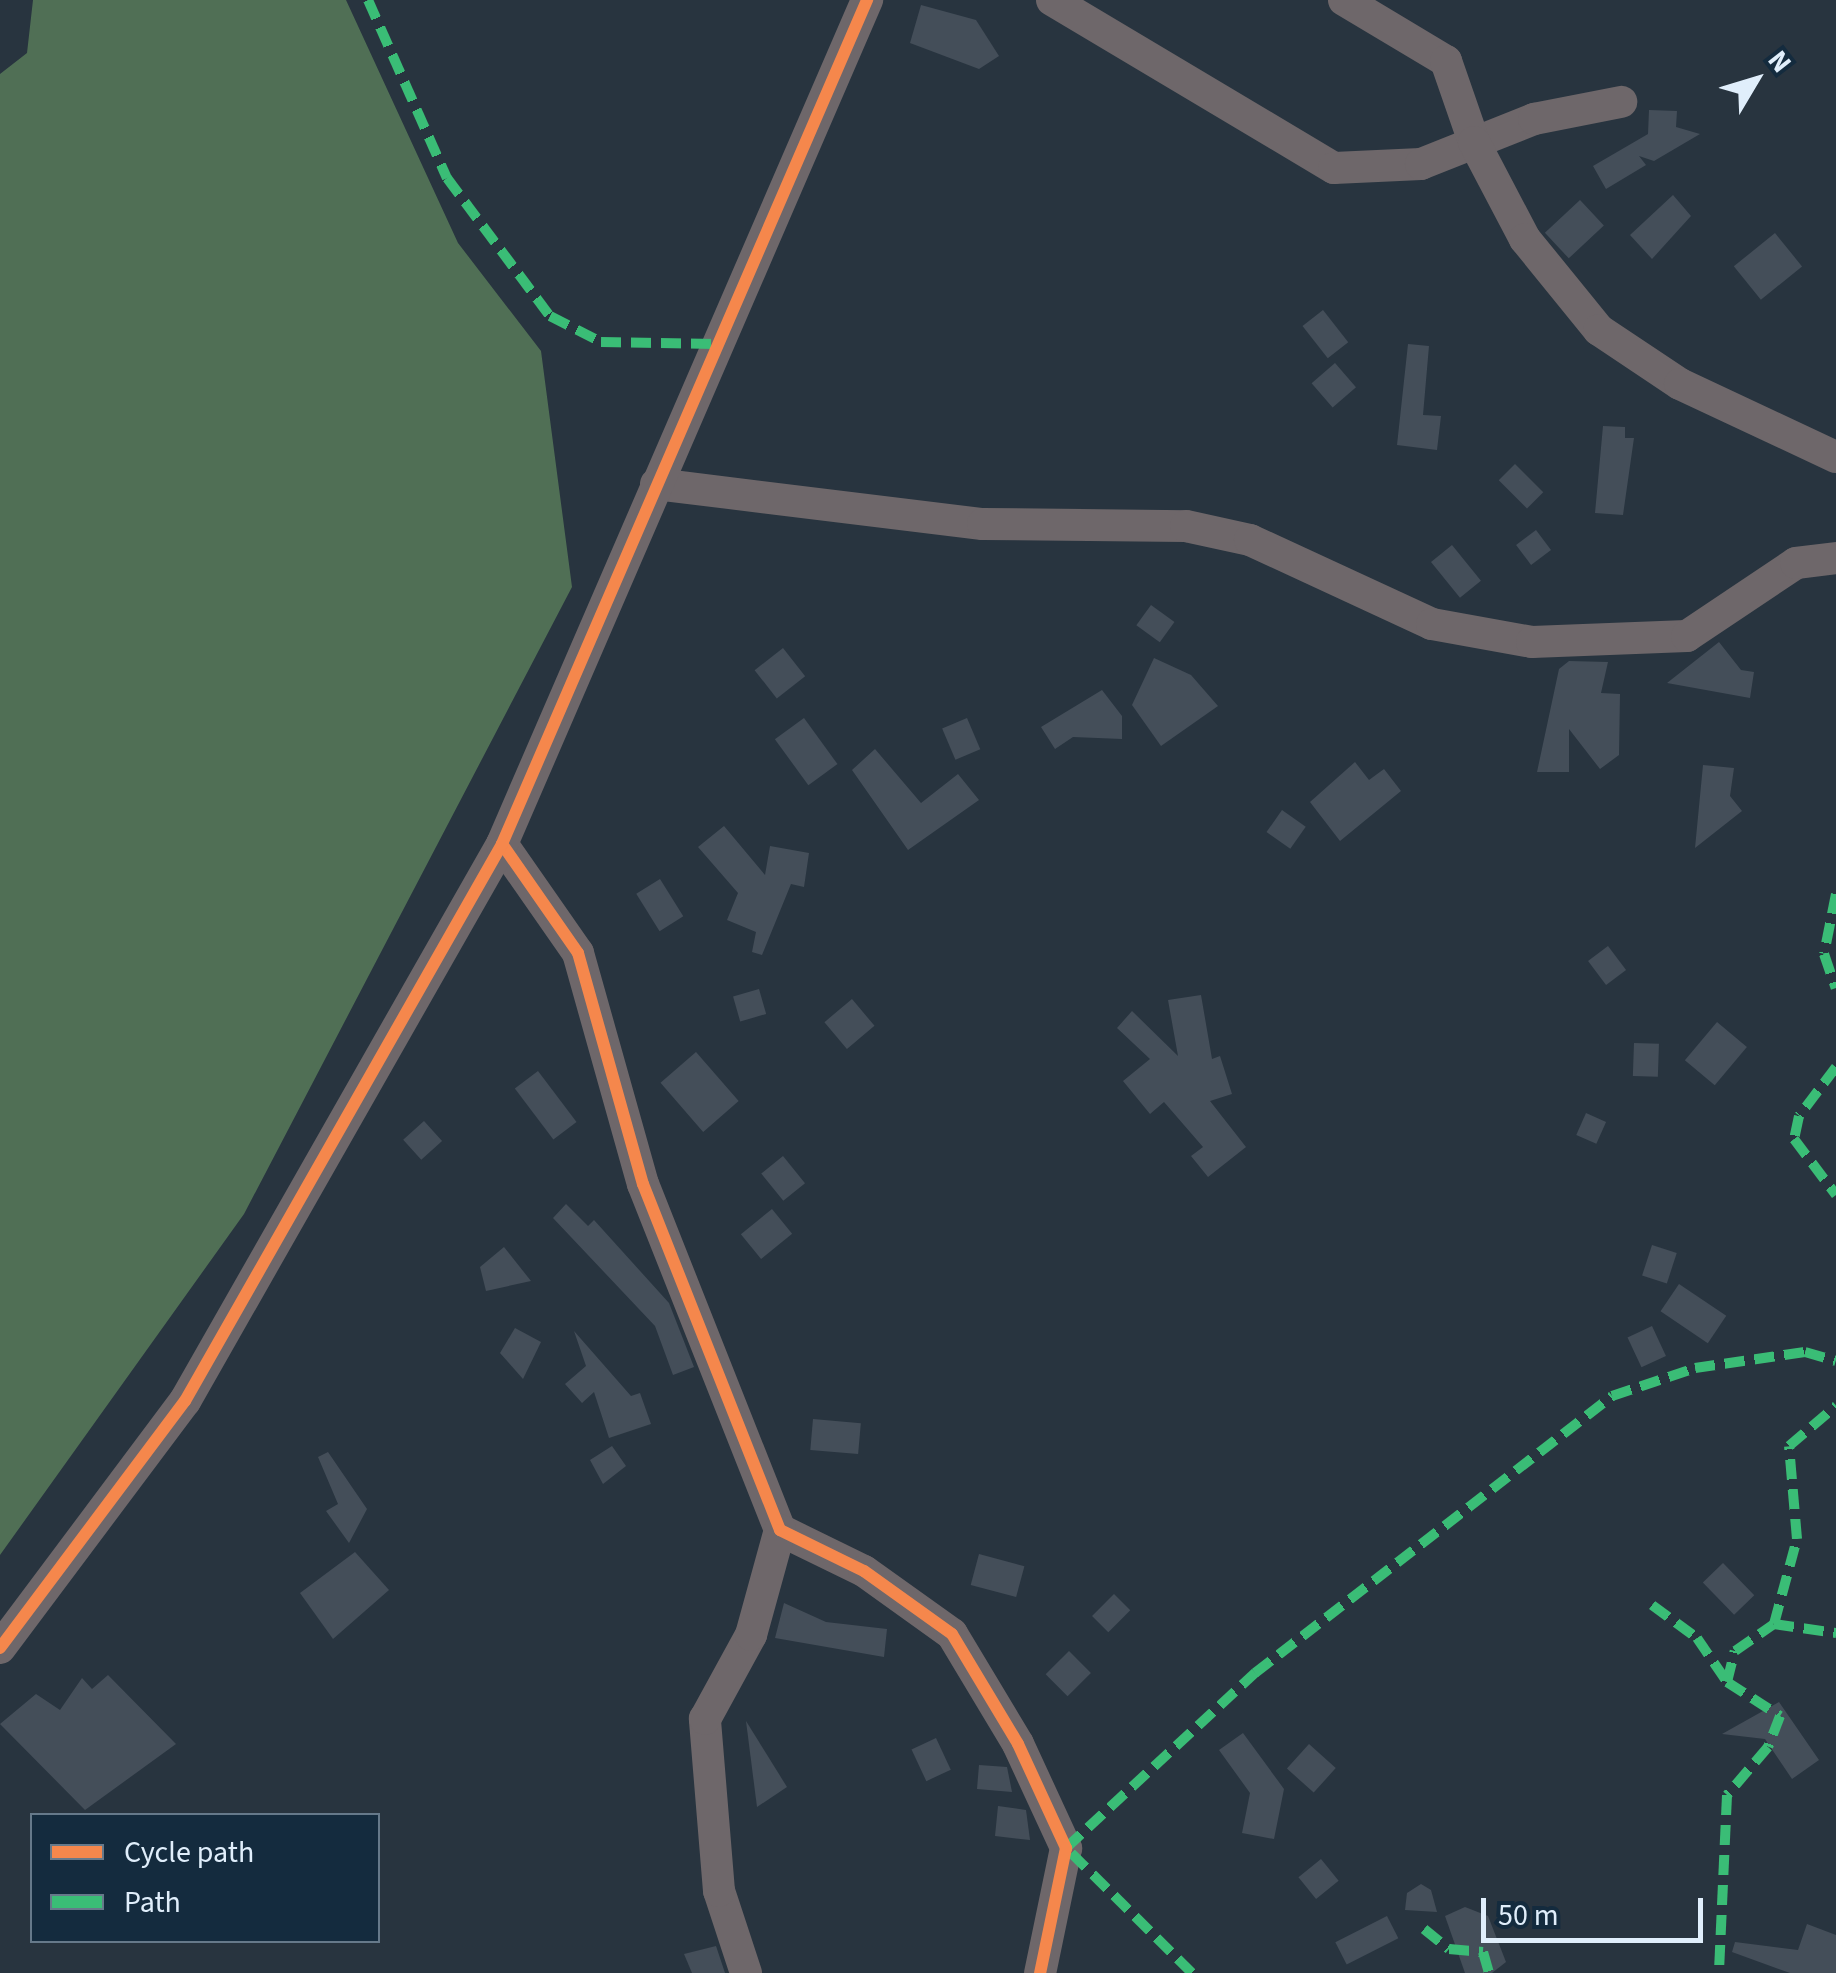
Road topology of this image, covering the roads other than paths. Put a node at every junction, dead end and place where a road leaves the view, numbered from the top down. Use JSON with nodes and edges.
{"nodes":[{"id":1,"x":867,"y":0,"type":"edge"},
{"id":2,"x":1052,"y":0,"type":"edge"},
{"id":3,"x":1344,"y":0,"type":"edge"},
{"id":4,"x":1621,"y":102,"type":"dead end"},
{"id":5,"x":1474,"y":142,"type":"junction"},
{"id":6,"x":1836,"y":458,"type":"edge"},
{"id":7,"x":656,"y":484,"type":"junction"},
{"id":8,"x":1836,"y":558,"type":"edge"},
{"id":9,"x":502,"y":844,"type":"junction"},
{"id":10,"x":780,"y":1530,"type":"junction"},
{"id":11,"x":0,"y":1648,"type":"edge"},
{"id":12,"x":746,"y":1973,"type":"edge"},
{"id":13,"x":1040,"y":1973,"type":"edge"}],
"edges":[{"from":1,"to":7,"type":"street"},
{"from":2,"to":5,"type":"street"},
{"from":3,"to":5,"type":"street"},
{"from":4,"to":5,"type":"street"},
{"from":5,"to":6,"type":"street"},
{"from":7,"to":8,"type":"street"},
{"from":7,"to":9,"type":"street"},
{"from":9,"to":10,"type":"street"},
{"from":9,"to":11,"type":"street"},
{"from":10,"to":12,"type":"street"},
{"from":10,"to":13,"type":"street"}]}
